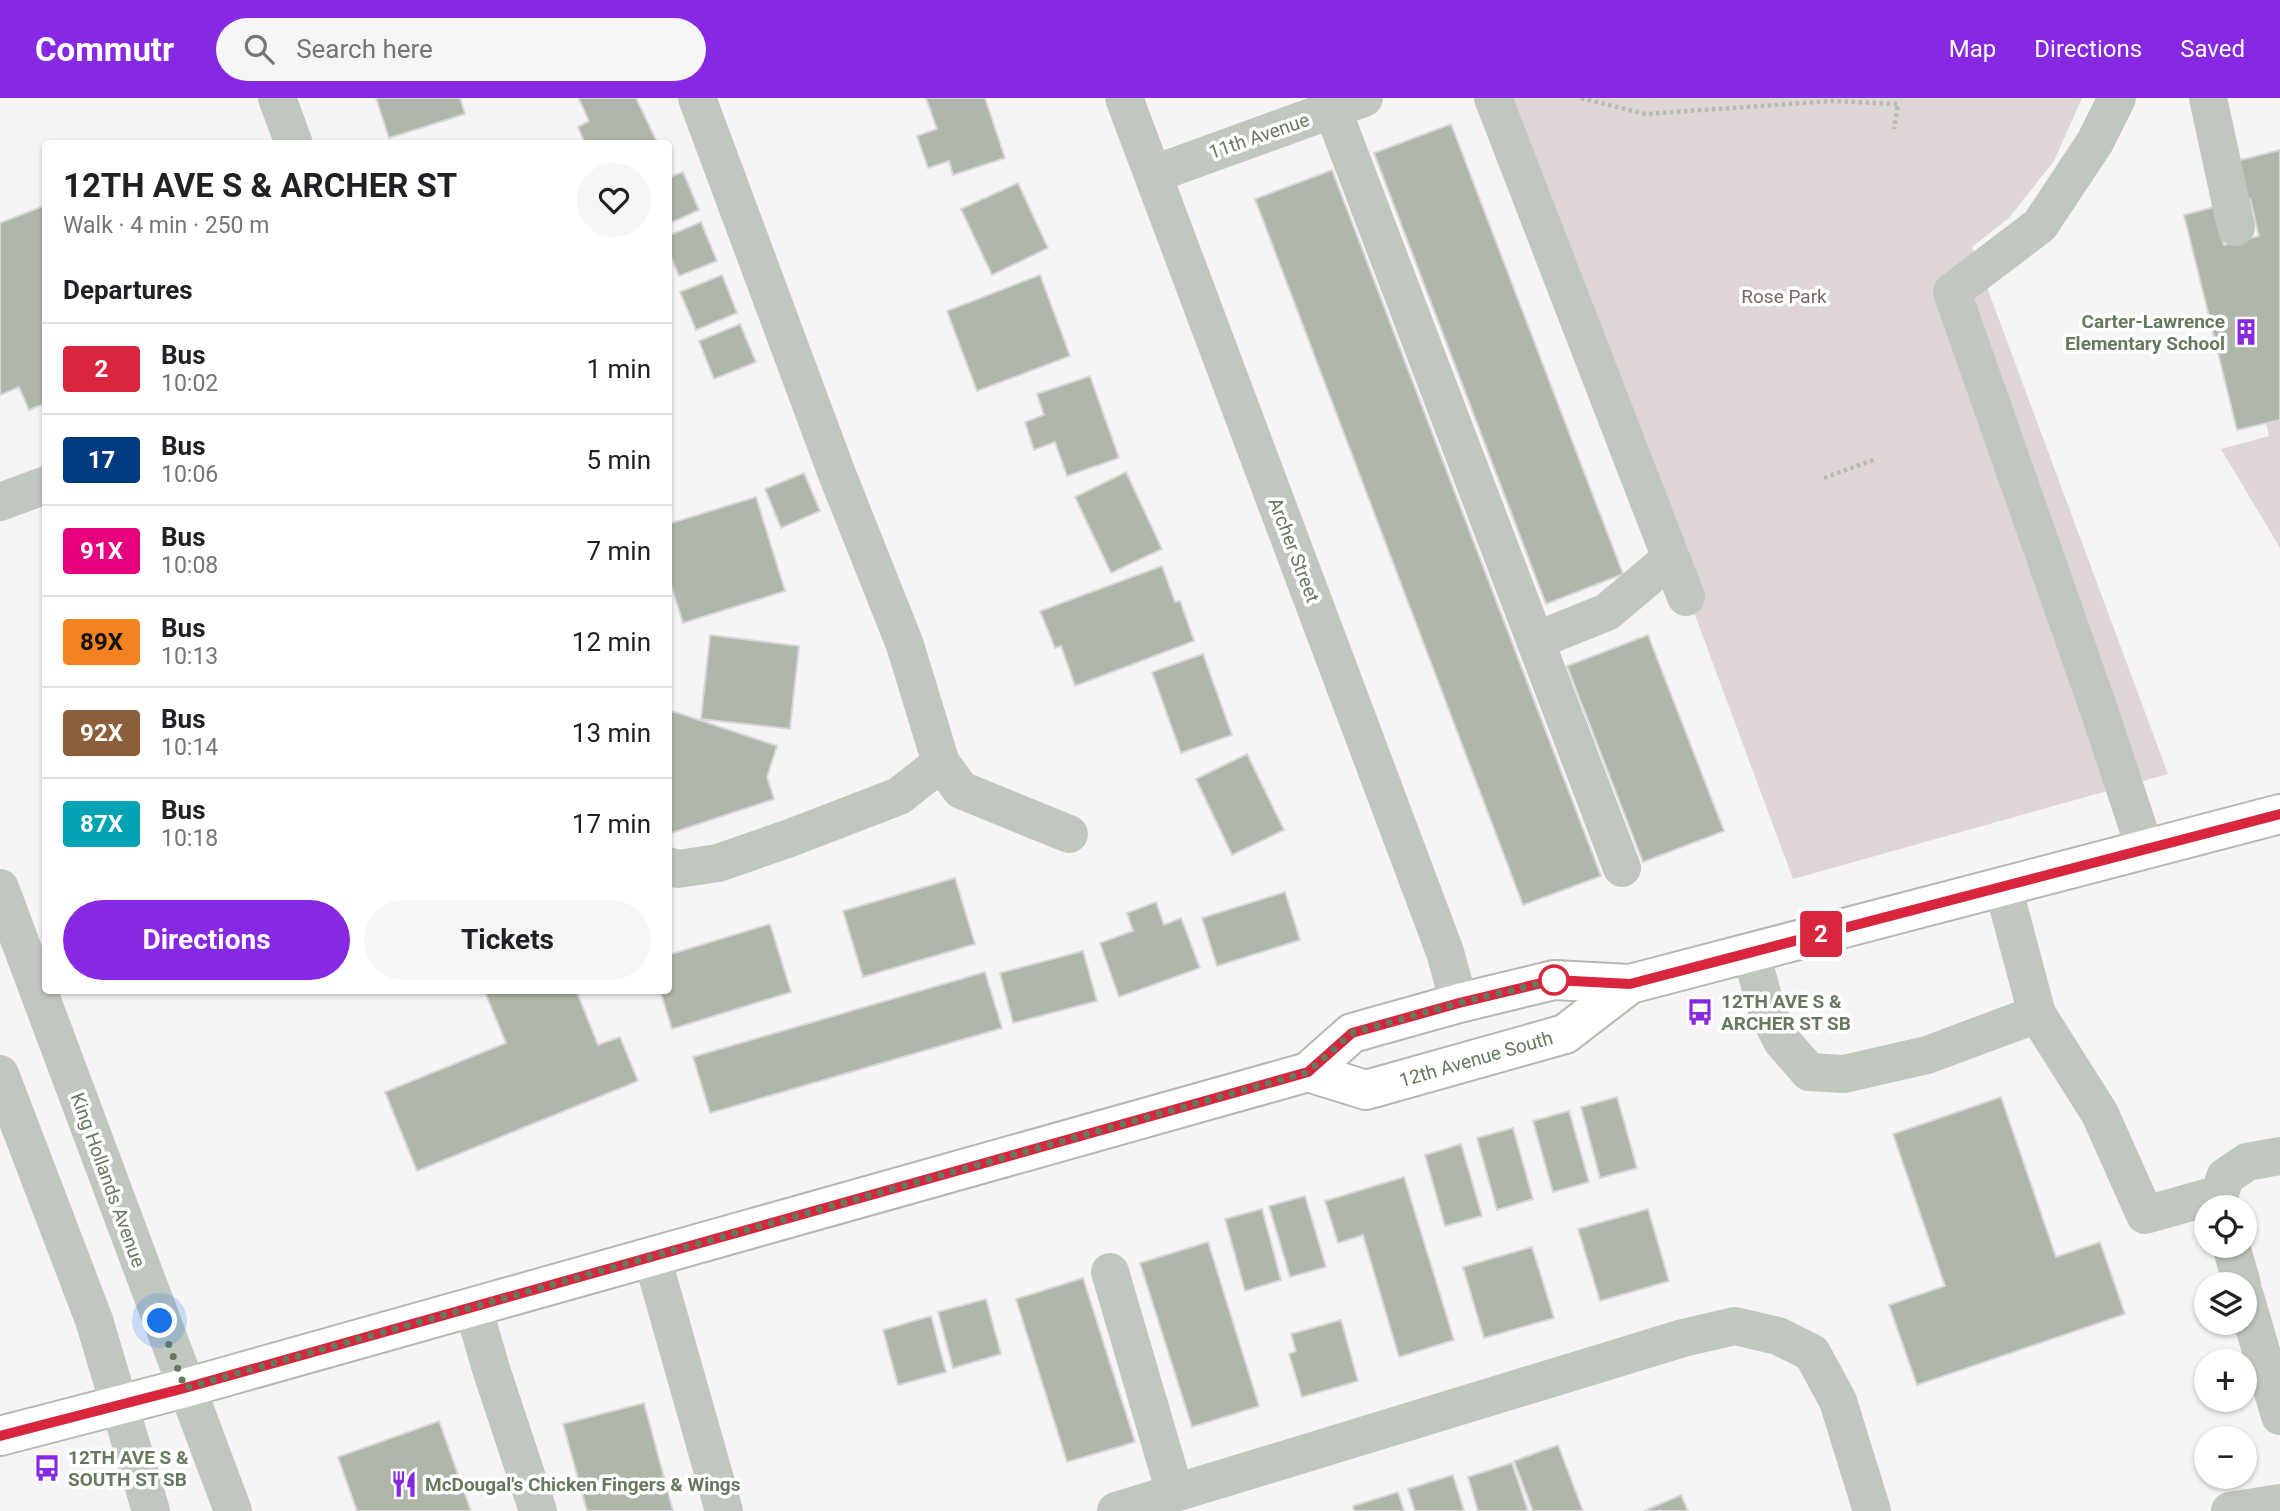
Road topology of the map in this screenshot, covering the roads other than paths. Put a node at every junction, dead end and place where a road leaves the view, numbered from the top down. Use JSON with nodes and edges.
{"nodes":[{"id":1,"x":277,"y":98,"type":"edge"},
{"id":2,"x":697,"y":98,"type":"edge"},
{"id":3,"x":1124,"y":98,"type":"edge"},
{"id":4,"x":1493,"y":98,"type":"edge"},
{"id":5,"x":2116,"y":98,"type":"edge"},
{"id":6,"x":2208,"y":98,"type":"edge"},
{"id":7,"x":1341,"y":102,"type":"edge"},
{"id":8,"x":293,"y":140,"type":"edge"},
{"id":9,"x":1154,"y":174,"type":"junction"},
{"id":10,"x":2236,"y":227,"type":"dead end"},
{"id":11,"x":42,"y":486,"type":"edge"},
{"id":12,"x":0,"y":502,"type":"edge"},
{"id":13,"x":1671,"y":558,"type":"junction"},
{"id":14,"x":1686,"y":597,"type":"dead end"},
{"id":15,"x":1535,"y":641,"type":"junction"},
{"id":16,"x":941,"y":763,"type":"junction"},
{"id":17,"x":2280,"y":814,"type":"edge"},
{"id":18,"x":1069,"y":834,"type":"dead end"},
{"id":19,"x":2145,"y":849,"type":"junction"},
{"id":20,"x":672,"y":867,"type":"edge"},
{"id":21,"x":1622,"y":869,"type":"dead end"},
{"id":22,"x":2003,"y":887,"type":"junction"},
{"id":23,"x":0,"y":888,"type":"edge"},
{"id":24,"x":1751,"y":953,"type":"junction"},
{"id":25,"x":1630,"y":984,"type":"junction"},
{"id":26,"x":1459,"y":1003,"type":"junction"},
{"id":27,"x":2037,"y":1014,"type":"junction"},
{"id":28,"x":1308,"y":1072,"type":"junction"},
{"id":29,"x":0,"y":1074,"type":"edge"},
{"id":30,"x":2280,"y":1156,"type":"edge"},
{"id":31,"x":2221,"y":1195,"type":"edge"},
{"id":32,"x":2194,"y":1206,"type":"edge"},
{"id":33,"x":652,"y":1256,"type":"junction"},
{"id":34,"x":1110,"y":1272,"type":"dead end"},
{"id":35,"x":473,"y":1307,"type":"junction"},
{"id":36,"x":2256,"y":1335,"type":"edge"},
{"id":37,"x":185,"y":1388,"type":"junction"},
{"id":38,"x":120,"y":1406,"type":"junction"},
{"id":39,"x":2280,"y":1416,"type":"edge"},
{"id":40,"x":0,"y":1436,"type":"edge"},
{"id":41,"x":1175,"y":1493,"type":"junction"},
{"id":42,"x":2280,"y":1503,"type":"edge"},
{"id":43,"x":151,"y":1511,"type":"edge"},
{"id":44,"x":233,"y":1511,"type":"edge"},
{"id":45,"x":538,"y":1511,"type":"edge"},
{"id":46,"x":724,"y":1511,"type":"edge"},
{"id":47,"x":1116,"y":1511,"type":"edge"},
{"id":48,"x":1872,"y":1511,"type":"edge"},
{"id":49,"x":2230,"y":1511,"type":"edge"}],
"edges":[{"from":1,"to":8,"type":"street"},
{"from":2,"to":16,"type":"street"},
{"from":3,"to":9,"type":"street","name":"Archer Street"},
{"from":4,"to":13,"type":"street"},
{"from":5,"to":19,"type":"street"},
{"from":6,"to":10,"type":"street"},
{"from":7,"to":9,"type":"street","name":"11th Avenue"},
{"from":7,"to":15,"type":"street"},
{"from":9,"to":26,"type":"street","name":"Archer Street"},
{"from":11,"to":12,"type":"street"},
{"from":13,"to":14,"type":"street"},
{"from":13,"to":15,"type":"street"},
{"from":15,"to":21,"type":"street"},
{"from":16,"to":18,"type":"street"},
{"from":16,"to":20,"type":"street"},
{"from":17,"to":19,"type":"main road","name":"12th Avenue South"},
{"from":19,"to":22,"type":"main road","name":"12th Avenue South"},
{"from":22,"to":24,"type":"main road","name":"12th Avenue South"},
{"from":22,"to":27,"type":"street"},
{"from":23,"to":37,"type":"street","name":"King Hollands Avenue"},
{"from":24,"to":25,"type":"main road","name":"12th Avenue South"},
{"from":24,"to":27,"type":"street"},
{"from":25,"to":26,"type":"main road","name":"12th Avenue South"},
{"from":25,"to":28,"type":"main road","name":"12th Avenue South"},
{"from":26,"to":28,"type":"main road","name":"12th Avenue South"},
{"from":27,"to":32,"type":"street"},
{"from":28,"to":33,"type":"main road","name":"12th Avenue South"},
{"from":29,"to":38,"type":"street"},
{"from":30,"to":31,"type":"street"},
{"from":33,"to":35,"type":"main road","name":"12th Avenue South"},
{"from":33,"to":46,"type":"street"},
{"from":34,"to":41,"type":"street"},
{"from":35,"to":37,"type":"main road","name":"12th Avenue South"},
{"from":35,"to":45,"type":"street"},
{"from":36,"to":39,"type":"street"},
{"from":37,"to":38,"type":"main road","name":"12th Avenue South"},
{"from":37,"to":44,"type":"street","name":"King Hollands Avenue"},
{"from":38,"to":40,"type":"main road","name":"12th Avenue South"},
{"from":38,"to":43,"type":"street"},
{"from":41,"to":47,"type":"street"},
{"from":41,"to":48,"type":"street"},
{"from":42,"to":49,"type":"street"}]}
